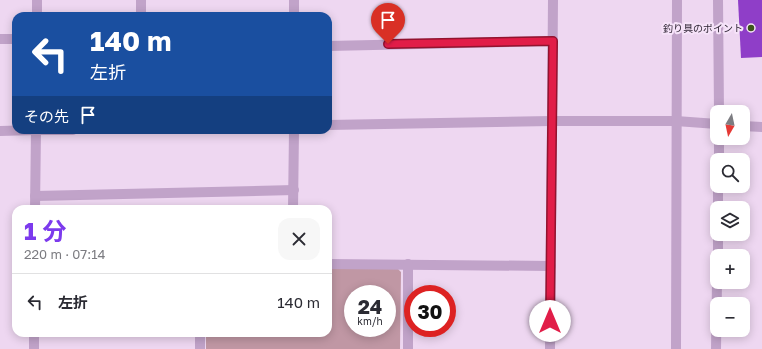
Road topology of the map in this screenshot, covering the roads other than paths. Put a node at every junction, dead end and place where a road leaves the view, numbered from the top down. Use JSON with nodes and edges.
{"nodes":[{"id":1,"x":37,"y":0,"type":"edge"},
{"id":2,"x":141,"y":0,"type":"edge"},
{"id":3,"x":294,"y":0,"type":"edge"},
{"id":4,"x":553,"y":0,"type":"edge"},
{"id":5,"x":677,"y":0,"type":"edge"},
{"id":6,"x":718,"y":0,"type":"edge"},
{"id":7,"x":37,"y":12,"type":"edge"},
{"id":8,"x":141,"y":12,"type":"edge"},
{"id":9,"x":294,"y":12,"type":"edge"},
{"id":10,"x":0,"y":39,"type":"edge"},
{"id":11,"x":12,"y":39,"type":"edge"},
{"id":12,"x":553,"y":41,"type":"junction"},
{"id":13,"x":332,"y":46,"type":"edge"},
{"id":14,"x":719,"y":105,"type":"edge"},
{"id":15,"x":551,"y":121,"type":"junction"},
{"id":16,"x":676,"y":121,"type":"junction"},
{"id":17,"x":710,"y":123,"type":"edge"},
{"id":18,"x":332,"y":125,"type":"edge"},
{"id":19,"x":750,"y":126,"type":"edge"},
{"id":20,"x":762,"y":127,"type":"edge"},
{"id":21,"x":0,"y":131,"type":"edge"},
{"id":22,"x":12,"y":131,"type":"edge"},
{"id":23,"x":36,"y":134,"type":"edge"},
{"id":24,"x":294,"y":134,"type":"edge"},
{"id":25,"x":294,"y":190,"type":"junction"},
{"id":26,"x":35,"y":196,"type":"junction"},
{"id":27,"x":35,"y":205,"type":"edge"},
{"id":28,"x":294,"y":205,"type":"edge"},
{"id":29,"x":332,"y":264,"type":"edge"},
{"id":30,"x":408,"y":264,"type":"junction"},
{"id":31,"x":551,"y":266,"type":"junction"},
{"id":32,"x":717,"y":289,"type":"edge"},
{"id":33,"x":34,"y":337,"type":"edge"},
{"id":34,"x":200,"y":337,"type":"edge"},
{"id":35,"x":34,"y":349,"type":"edge"},
{"id":36,"x":200,"y":349,"type":"edge"},
{"id":37,"x":408,"y":349,"type":"edge"},
{"id":38,"x":550,"y":349,"type":"edge"},
{"id":39,"x":676,"y":349,"type":"edge"},
{"id":40,"x":716,"y":349,"type":"edge"}],
"edges":[{"from":1,"to":7,"type":"street"},
{"from":2,"to":8,"type":"street"},
{"from":3,"to":9,"type":"street"},
{"from":4,"to":12,"type":"street"},
{"from":5,"to":16,"type":"street"},
{"from":6,"to":14,"type":"street"},
{"from":10,"to":11,"type":"street"},
{"from":12,"to":13,"type":"street"},
{"from":12,"to":15,"type":"street"},
{"from":15,"to":16,"type":"street"},
{"from":15,"to":18,"type":"street"},
{"from":15,"to":31,"type":"street"},
{"from":16,"to":17,"type":"street"},
{"from":16,"to":39,"type":"street"},
{"from":19,"to":20,"type":"street"},
{"from":21,"to":22,"type":"street"},
{"from":23,"to":26,"type":"street"},
{"from":24,"to":25,"type":"street"},
{"from":25,"to":26,"type":"street"},
{"from":25,"to":28,"type":"street"},
{"from":26,"to":27,"type":"street"},
{"from":29,"to":30,"type":"street"},
{"from":30,"to":31,"type":"street"},
{"from":30,"to":37,"type":"street"},
{"from":31,"to":38,"type":"street"},
{"from":32,"to":40,"type":"street"},
{"from":33,"to":35,"type":"street"},
{"from":34,"to":36,"type":"street"}]}
